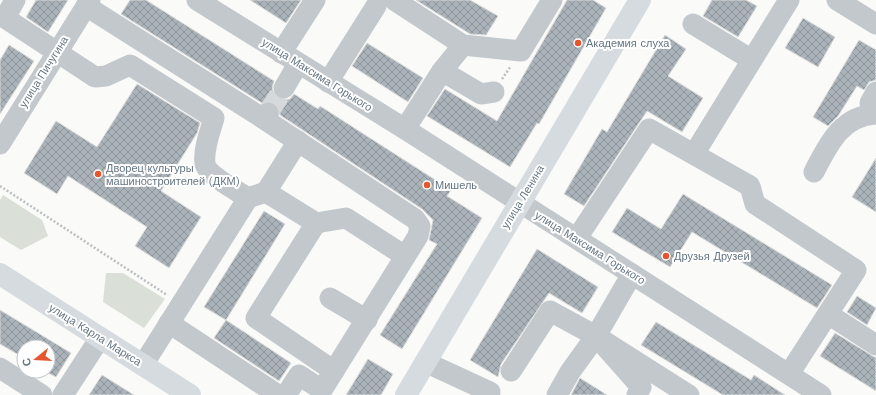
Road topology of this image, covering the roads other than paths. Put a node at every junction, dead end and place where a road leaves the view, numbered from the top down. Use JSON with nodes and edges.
{"nodes":[{"id":1,"x":15,"y":0,"type":"edge"},
{"id":2,"x":196,"y":0,"type":"edge"},
{"id":3,"x":316,"y":0,"type":"edge"},
{"id":4,"x":552,"y":0,"type":"edge"},
{"id":5,"x":640,"y":0,"type":"edge"},
{"id":6,"x":789,"y":0,"type":"edge"},
{"id":7,"x":838,"y":0,"type":"edge"},
{"id":8,"x":88,"y":3,"type":"edge"},
{"id":9,"x":385,"y":3,"type":"edge"},
{"id":10,"x":2,"y":22,"type":"edge"},
{"id":11,"x":693,"y":24,"type":"dead end"},
{"id":12,"x":876,"y":24,"type":"edge"},
{"id":13,"x":463,"y":45,"type":"junction"},
{"id":14,"x":55,"y":52,"type":"junction"},
{"id":15,"x":290,"y":58,"type":"junction"},
{"id":16,"x":752,"y":60,"type":"junction"},
{"id":17,"x":442,"y":71,"type":"junction"},
{"id":18,"x":328,"y":82,"type":"junction"},
{"id":19,"x":284,"y":88,"type":"tunnel mouth"},
{"id":20,"x":494,"y":92,"type":"road end"},
{"id":21,"x":874,"y":103,"type":"edge"},
{"id":22,"x":404,"y":129,"type":"junction"},
{"id":23,"x":298,"y":141,"type":"junction"},
{"id":24,"x":0,"y":144,"type":"edge"},
{"id":25,"x":694,"y":154,"type":"junction"},
{"id":26,"x":814,"y":172,"type":"dead end"},
{"id":27,"x":257,"y":195,"type":"junction"},
{"id":28,"x":519,"y":203,"type":"junction"},
{"id":29,"x":316,"y":223,"type":"junction"},
{"id":30,"x":577,"y":238,"type":"junction"},
{"id":31,"x":405,"y":256,"type":"junction"},
{"id":32,"x":0,"y":274,"type":"edge"},
{"id":33,"x":632,"y":274,"type":"junction"},
{"id":34,"x":330,"y":298,"type":"dead end"},
{"id":35,"x":828,"y":314,"type":"junction"},
{"id":36,"x":367,"y":320,"type":"junction"},
{"id":37,"x":169,"y":323,"type":"junction"},
{"id":38,"x":596,"y":336,"type":"junction"},
{"id":39,"x":100,"y":338,"type":"junction"},
{"id":40,"x":876,"y":345,"type":"edge"},
{"id":41,"x":425,"y":362,"type":"junction"},
{"id":42,"x":143,"y":365,"type":"junction"},
{"id":43,"x":0,"y":368,"type":"edge"},
{"id":44,"x":334,"y":371,"type":"junction"},
{"id":45,"x":789,"y":374,"type":"junction"},
{"id":46,"x":492,"y":394,"type":"edge"},
{"id":47,"x":42,"y":395,"type":"edge"},
{"id":48,"x":63,"y":395,"type":"edge"},
{"id":49,"x":190,"y":395,"type":"edge"},
{"id":50,"x":278,"y":395,"type":"edge"},
{"id":51,"x":286,"y":395,"type":"edge"},
{"id":52,"x":406,"y":395,"type":"edge"},
{"id":53,"x":557,"y":395,"type":"edge"},
{"id":54,"x":637,"y":395,"type":"edge"},
{"id":55,"x":689,"y":395,"type":"edge"},
{"id":56,"x":821,"y":395,"type":"edge"}],
"edges":[{"from":1,"to":10,"type":"street"},
{"from":2,"to":15,"type":"street","name":"улица Максима Горького"},
{"from":3,"to":15,"type":"street"},
{"from":4,"to":13,"type":"street"},
{"from":5,"to":28,"type":"main road","name":"улица Ленина"},
{"from":6,"to":16,"type":"street"},
{"from":7,"to":12,"type":"street"},
{"from":8,"to":14,"type":"street","name":"улица Пичугина"},
{"from":8,"to":23,"type":"street"},
{"from":9,"to":13,"type":"street"},
{"from":9,"to":18,"type":"street"},
{"from":10,"to":14,"type":"street"},
{"from":11,"to":16,"type":"street"},
{"from":13,"to":17,"type":"street"},
{"from":14,"to":24,"type":"street","name":"улица Пичугина"},
{"from":14,"to":27,"type":"street"},
{"from":15,"to":18,"type":"street","name":"улица Максима Горького"},
{"from":15,"to":19,"type":"street"},
{"from":16,"to":25,"type":"street"},
{"from":17,"to":20,"type":"street"},
{"from":17,"to":22,"type":"street"},
{"from":18,"to":22,"type":"street","name":"улица Максима Горького"},
{"from":21,"to":26,"type":"street"},
{"from":22,"to":28,"type":"street","name":"улица Максима Горького"},
{"from":23,"to":27,"type":"street"},
{"from":23,"to":31,"type":"street"},
{"from":25,"to":30,"type":"street"},
{"from":25,"to":35,"type":"street"},
{"from":27,"to":29,"type":"street"},
{"from":27,"to":37,"type":"street"},
{"from":28,"to":30,"type":"street","name":"улица Максима Горького"},
{"from":28,"to":41,"type":"main road","name":"улица Ленина"},
{"from":29,"to":31,"type":"street"},
{"from":29,"to":44,"type":"street"},
{"from":30,"to":33,"type":"street","name":"улица Максима Горького"},
{"from":31,"to":36,"type":"street"},
{"from":32,"to":39,"type":"main road","name":"улица Карла Маркса"},
{"from":33,"to":38,"type":"street"},
{"from":33,"to":45,"type":"street","name":"улица Максима Горького"},
{"from":34,"to":36,"type":"street"},
{"from":35,"to":40,"type":"street"},
{"from":35,"to":45,"type":"street"},
{"from":36,"to":44,"type":"street"},
{"from":37,"to":42,"type":"street"},
{"from":37,"to":50,"type":"street"},
{"from":38,"to":46,"type":"street"},
{"from":38,"to":53,"type":"street"},
{"from":38,"to":54,"type":"street"},
{"from":38,"to":55,"type":"street"},
{"from":39,"to":42,"type":"main road","name":"улица Карла Маркса"},
{"from":39,"to":48,"type":"street"},
{"from":41,"to":46,"type":"street"},
{"from":41,"to":52,"type":"main road","name":"улица Ленина"},
{"from":42,"to":49,"type":"main road","name":"улица Карла Маркса"},
{"from":43,"to":47,"type":"street"},
{"from":44,"to":51,"type":"street"},
{"from":45,"to":56,"type":"street","name":"улица Максима Горького"}]}
